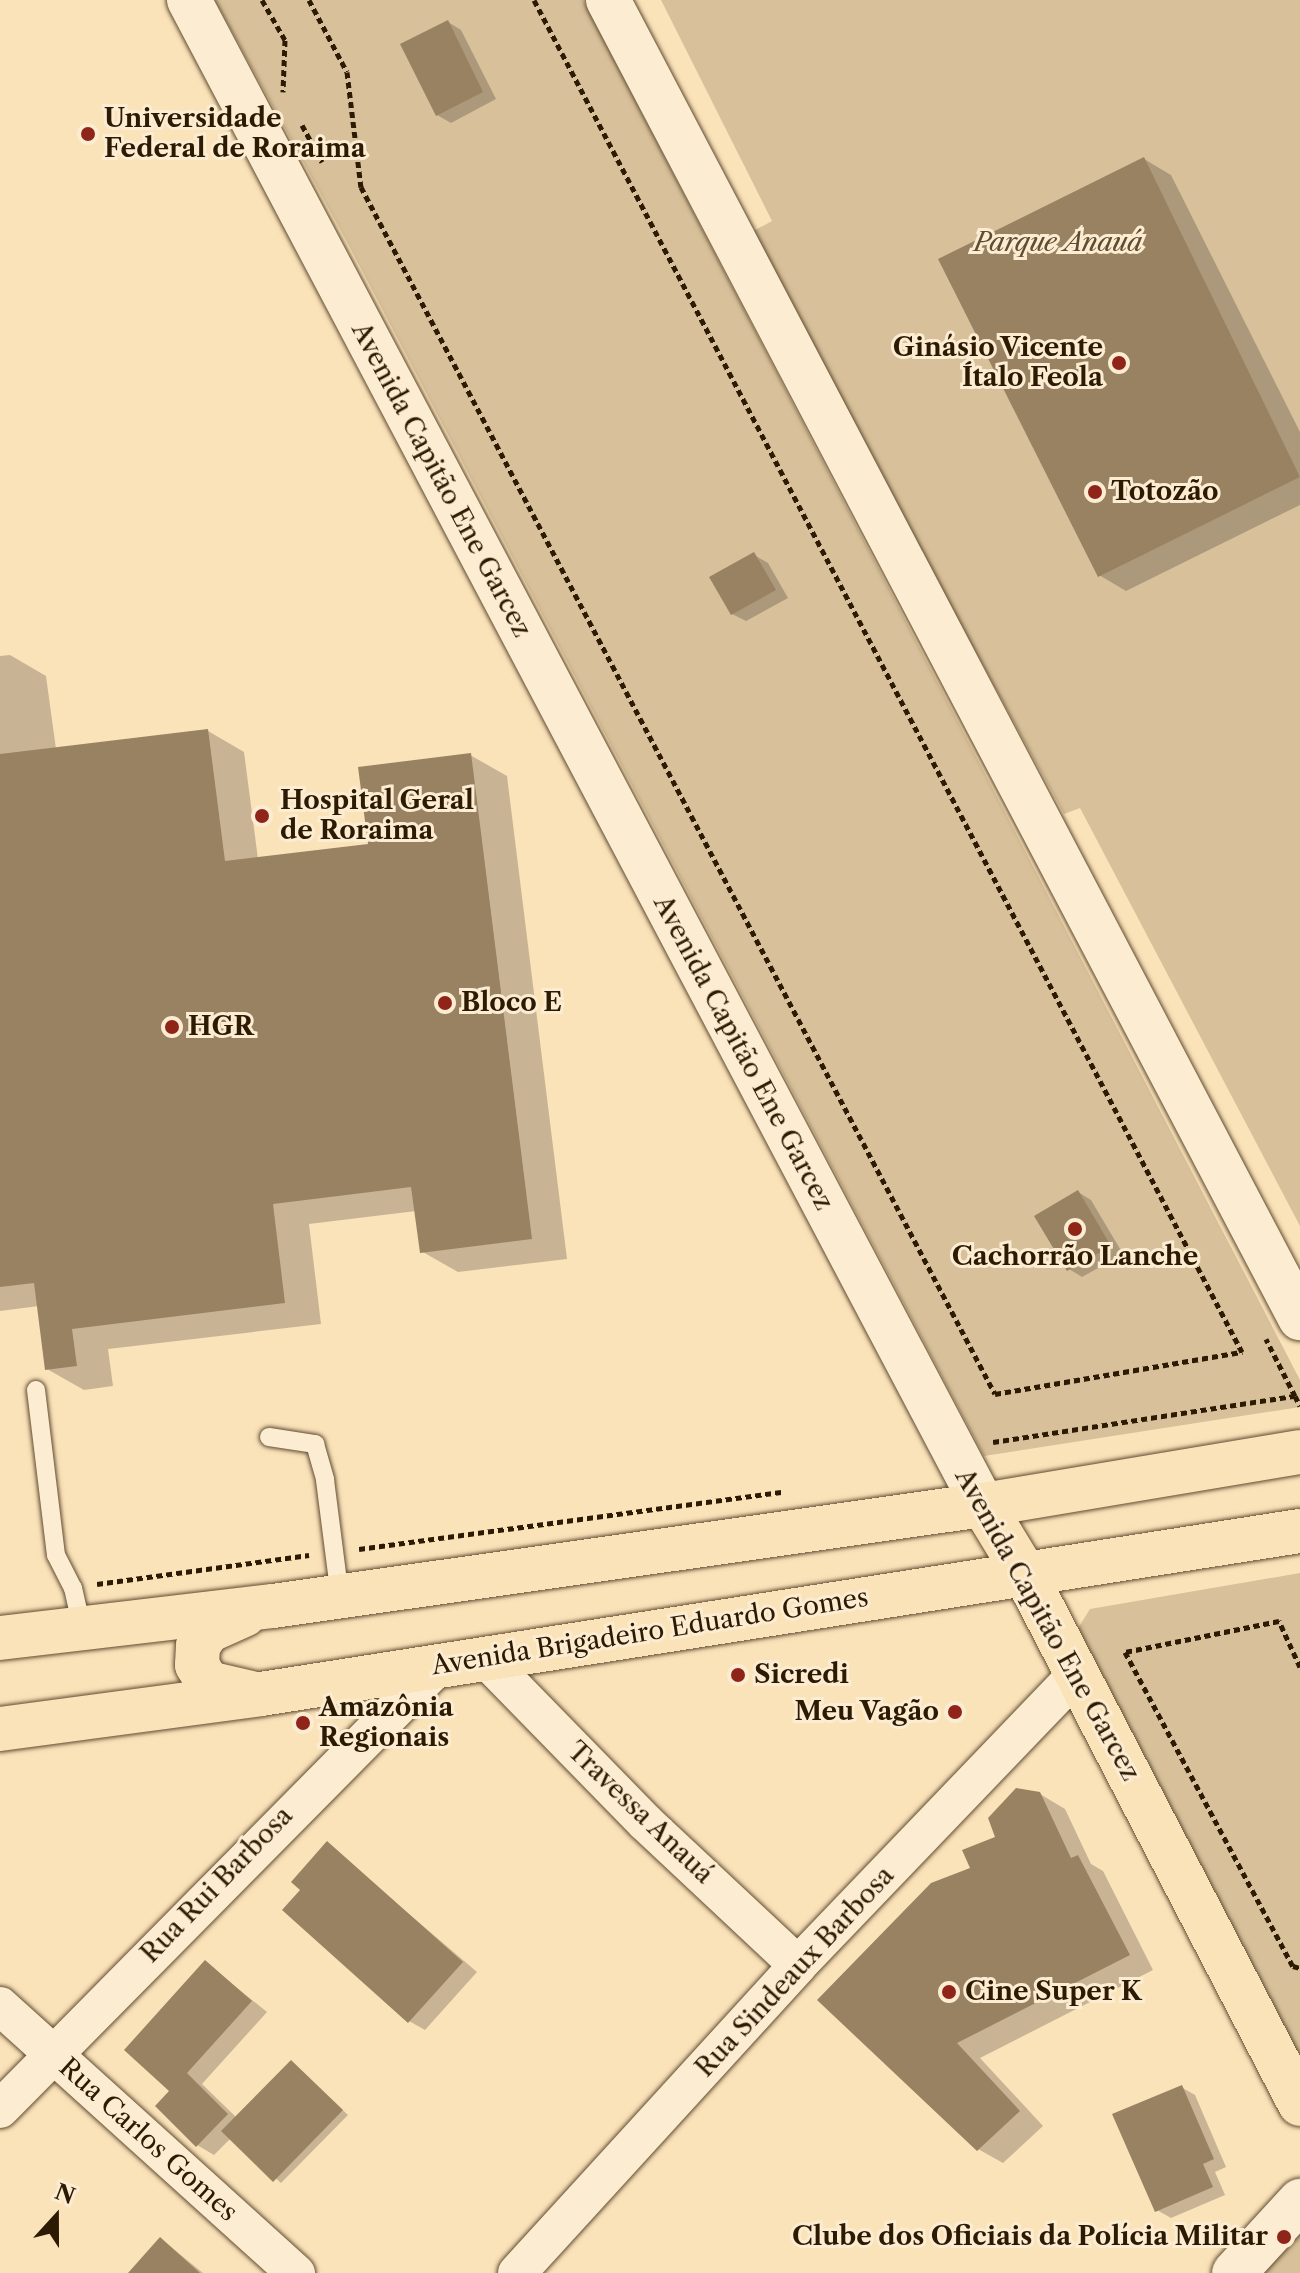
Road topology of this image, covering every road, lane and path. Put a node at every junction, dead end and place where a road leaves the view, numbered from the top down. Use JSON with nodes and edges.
{"nodes":[{"id":1,"x":189,"y":0,"type":"edge"},
{"id":2,"x":262,"y":0,"type":"edge"},
{"id":3,"x":309,"y":0,"type":"edge"},
{"id":4,"x":534,"y":0,"type":"edge"},
{"id":5,"x":608,"y":0,"type":"edge"},
{"id":6,"x":290,"y":105,"type":"dead end"},
{"id":7,"x":295,"y":114,"type":"dead end"},
{"id":8,"x":328,"y":175,"type":"dead end"},
{"id":9,"x":1281,"y":1324,"type":"edge"},
{"id":10,"x":36,"y":1390,"type":"dead end"},
{"id":11,"x":1295,"y":1396,"type":"junction"},
{"id":12,"x":1300,"y":1406,"type":"edge"},
{"id":13,"x":269,"y":1437,"type":"dead end"},
{"id":14,"x":986,"y":1443,"type":"dead end"},
{"id":15,"x":1300,"y":1452,"type":"edge"},
{"id":16,"x":794,"y":1490,"type":"dead end"},
{"id":17,"x":983,"y":1505,"type":"junction"},
{"id":18,"x":1300,"y":1531,"type":"edge"},
{"id":19,"x":334,"y":1552,"type":"junction"},
{"id":20,"x":1025,"y":1574,"type":"junction"},
{"id":21,"x":340,"y":1597,"type":"junction"},
{"id":22,"x":273,"y":1606,"type":"junction"},
{"id":23,"x":88,"y":1613,"type":"junction"},
{"id":24,"x":0,"y":1638,"type":"edge"},
{"id":25,"x":485,"y":1658,"type":"junction"},
{"id":26,"x":439,"y":1665,"type":"junction"},
{"id":27,"x":1300,"y":1667,"type":"edge"},
{"id":28,"x":1077,"y":1674,"type":"junction"},
{"id":29,"x":261,"y":1694,"type":"junction"},
{"id":30,"x":123,"y":1710,"type":"junction"},
{"id":31,"x":0,"y":1729,"type":"edge"},
{"id":32,"x":798,"y":1965,"type":"junction"},
{"id":33,"x":1300,"y":1968,"type":"edge"},
{"id":34,"x":0,"y":2006,"type":"edge"},
{"id":35,"x":52,"y":2053,"type":"junction"},
{"id":36,"x":1300,"y":2104,"type":"edge"},
{"id":37,"x":0,"y":2109,"type":"edge"},
{"id":38,"x":1300,"y":2201,"type":"edge"},
{"id":39,"x":296,"y":2273,"type":"edge"},
{"id":40,"x":517,"y":2273,"type":"edge"},
{"id":41,"x":1234,"y":2273,"type":"edge"}],
"edges":[{"from":1,"to":17,"type":"street","name":"Avenida Capitão Ene Garcez"},
{"from":2,"to":6,"type":"path"},
{"from":3,"to":4,"type":"path"},
{"from":5,"to":9,"type":"street"},
{"from":7,"to":8,"type":"path"},
{"from":9,"to":11,"type":"path"},
{"from":10,"to":23,"type":"lane"},
{"from":11,"to":12,"type":"path"},
{"from":11,"to":14,"type":"path"},
{"from":13,"to":19,"type":"lane"},
{"from":15,"to":17,"type":"main road"},
{"from":16,"to":19,"type":"path"},
{"from":17,"to":20,"type":"main road","name":"Avenida Capitão Ene Garcez"},
{"from":17,"to":21,"type":"main road"},
{"from":18,"to":20,"type":"main road","name":"Avenida Brigadeiro Eduardo Gomes"},
{"from":19,"to":21,"type":"lane"},
{"from":19,"to":23,"type":"path"},
{"from":20,"to":25,"type":"main road","name":"Avenida Brigadeiro Eduardo Gomes"},
{"from":20,"to":28,"type":"main road","name":"Avenida Capitão Ene Garcez"},
{"from":21,"to":22,"type":"main road"},
{"from":22,"to":23,"type":"main road"},
{"from":22,"to":29,"type":"main road"},
{"from":23,"to":24,"type":"main road"},
{"from":23,"to":30,"type":"main road"},
{"from":25,"to":26,"type":"main road","name":"Avenida Brigadeiro Eduardo Gomes"},
{"from":25,"to":32,"type":"street","name":"Travessa Anauá"},
{"from":26,"to":29,"type":"main road","name":"Avenida Brigadeiro Eduardo Gomes"},
{"from":26,"to":35,"type":"street","name":"Rua Rui Barbosa"},
{"from":27,"to":33,"type":"path"},
{"from":28,"to":32,"type":"street","name":"Rua Sindeaux Barbosa"},
{"from":28,"to":36,"type":"main road","name":"Avenida Capitão Ene Garcez"},
{"from":29,"to":30,"type":"main road","name":"Avenida Brigadeiro Eduardo Gomes"},
{"from":30,"to":31,"type":"main road","name":"Avenida Brigadeiro Eduardo Gomes"},
{"from":32,"to":40,"type":"street","name":"Rua Sindeaux Barbosa"},
{"from":34,"to":35,"type":"street","name":"Rua Carlos Gomes"},
{"from":35,"to":37,"type":"street","name":"Rua Rui Barbosa"},
{"from":35,"to":39,"type":"street","name":"Rua Carlos Gomes"},
{"from":38,"to":41,"type":"street"}]}
